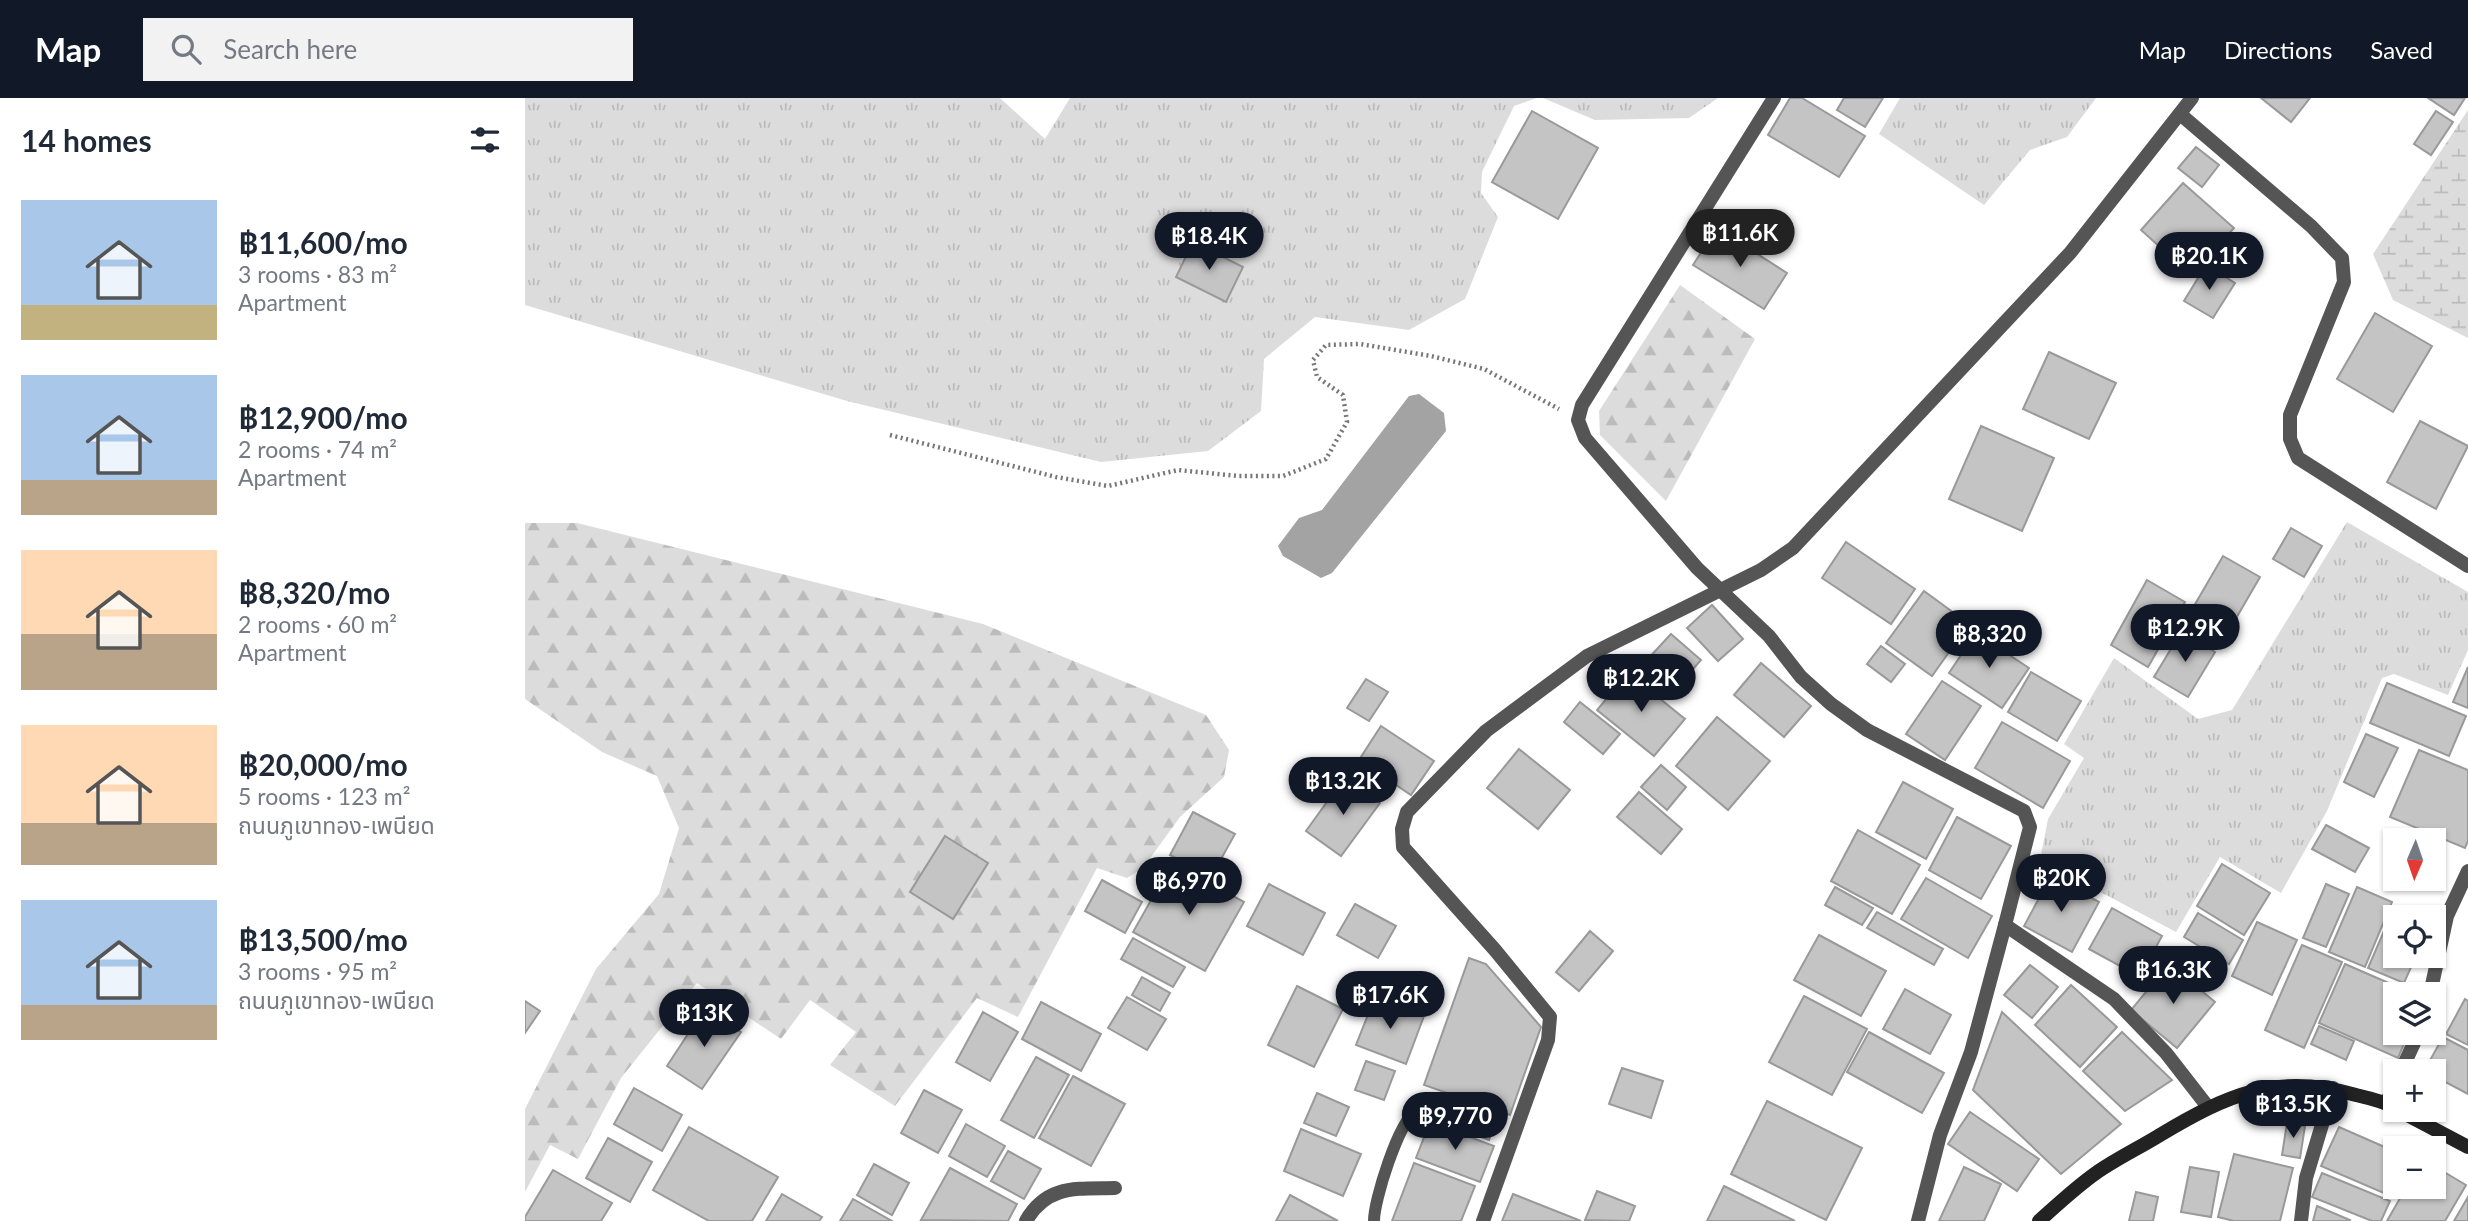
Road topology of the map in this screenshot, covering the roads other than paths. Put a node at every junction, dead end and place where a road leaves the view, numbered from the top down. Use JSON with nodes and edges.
{"nodes":[{"id":1,"x":1774,"y":98,"type":"edge"},
{"id":2,"x":2192,"y":98,"type":"edge"},
{"id":3,"x":2180,"y":114,"type":"junction"},
{"id":4,"x":2468,"y":566,"type":"edge"},
{"id":5,"x":1720,"y":589,"type":"junction"},
{"id":6,"x":2468,"y":871,"type":"edge"},
{"id":7,"x":2005,"y":925,"type":"junction"},
{"id":8,"x":2433,"y":982,"type":"edge"},
{"id":9,"x":2333,"y":1088,"type":"junction"},
{"id":10,"x":2383,"y":1104,"type":"edge"},
{"id":11,"x":1431,"y":1107,"type":"dead end"},
{"id":12,"x":2208,"y":1107,"type":"junction"},
{"id":13,"x":2421,"y":1122,"type":"edge"},
{"id":14,"x":2468,"y":1147,"type":"edge"},
{"id":15,"x":1115,"y":1188,"type":"dead end"},
{"id":16,"x":1026,"y":1221,"type":"edge"},
{"id":17,"x":1374,"y":1221,"type":"edge"},
{"id":18,"x":1483,"y":1221,"type":"edge"},
{"id":19,"x":1918,"y":1221,"type":"edge"},
{"id":20,"x":2039,"y":1221,"type":"edge"},
{"id":21,"x":2301,"y":1221,"type":"edge"}],
"edges":[{"from":1,"to":5,"type":"street"},
{"from":2,"to":3,"type":"street"},
{"from":3,"to":4,"type":"street"},
{"from":3,"to":5,"type":"street"},
{"from":5,"to":7,"type":"street"},
{"from":5,"to":18,"type":"street"},
{"from":6,"to":8,"type":"street"},
{"from":7,"to":12,"type":"street"},
{"from":7,"to":19,"type":"street"},
{"from":9,"to":10,"type":"street"},
{"from":9,"to":12,"type":"street"},
{"from":9,"to":21,"type":"street"},
{"from":11,"to":17,"type":"lane"},
{"from":12,"to":20,"type":"street"},
{"from":13,"to":14,"type":"street"},
{"from":15,"to":16,"type":"street"}]}
